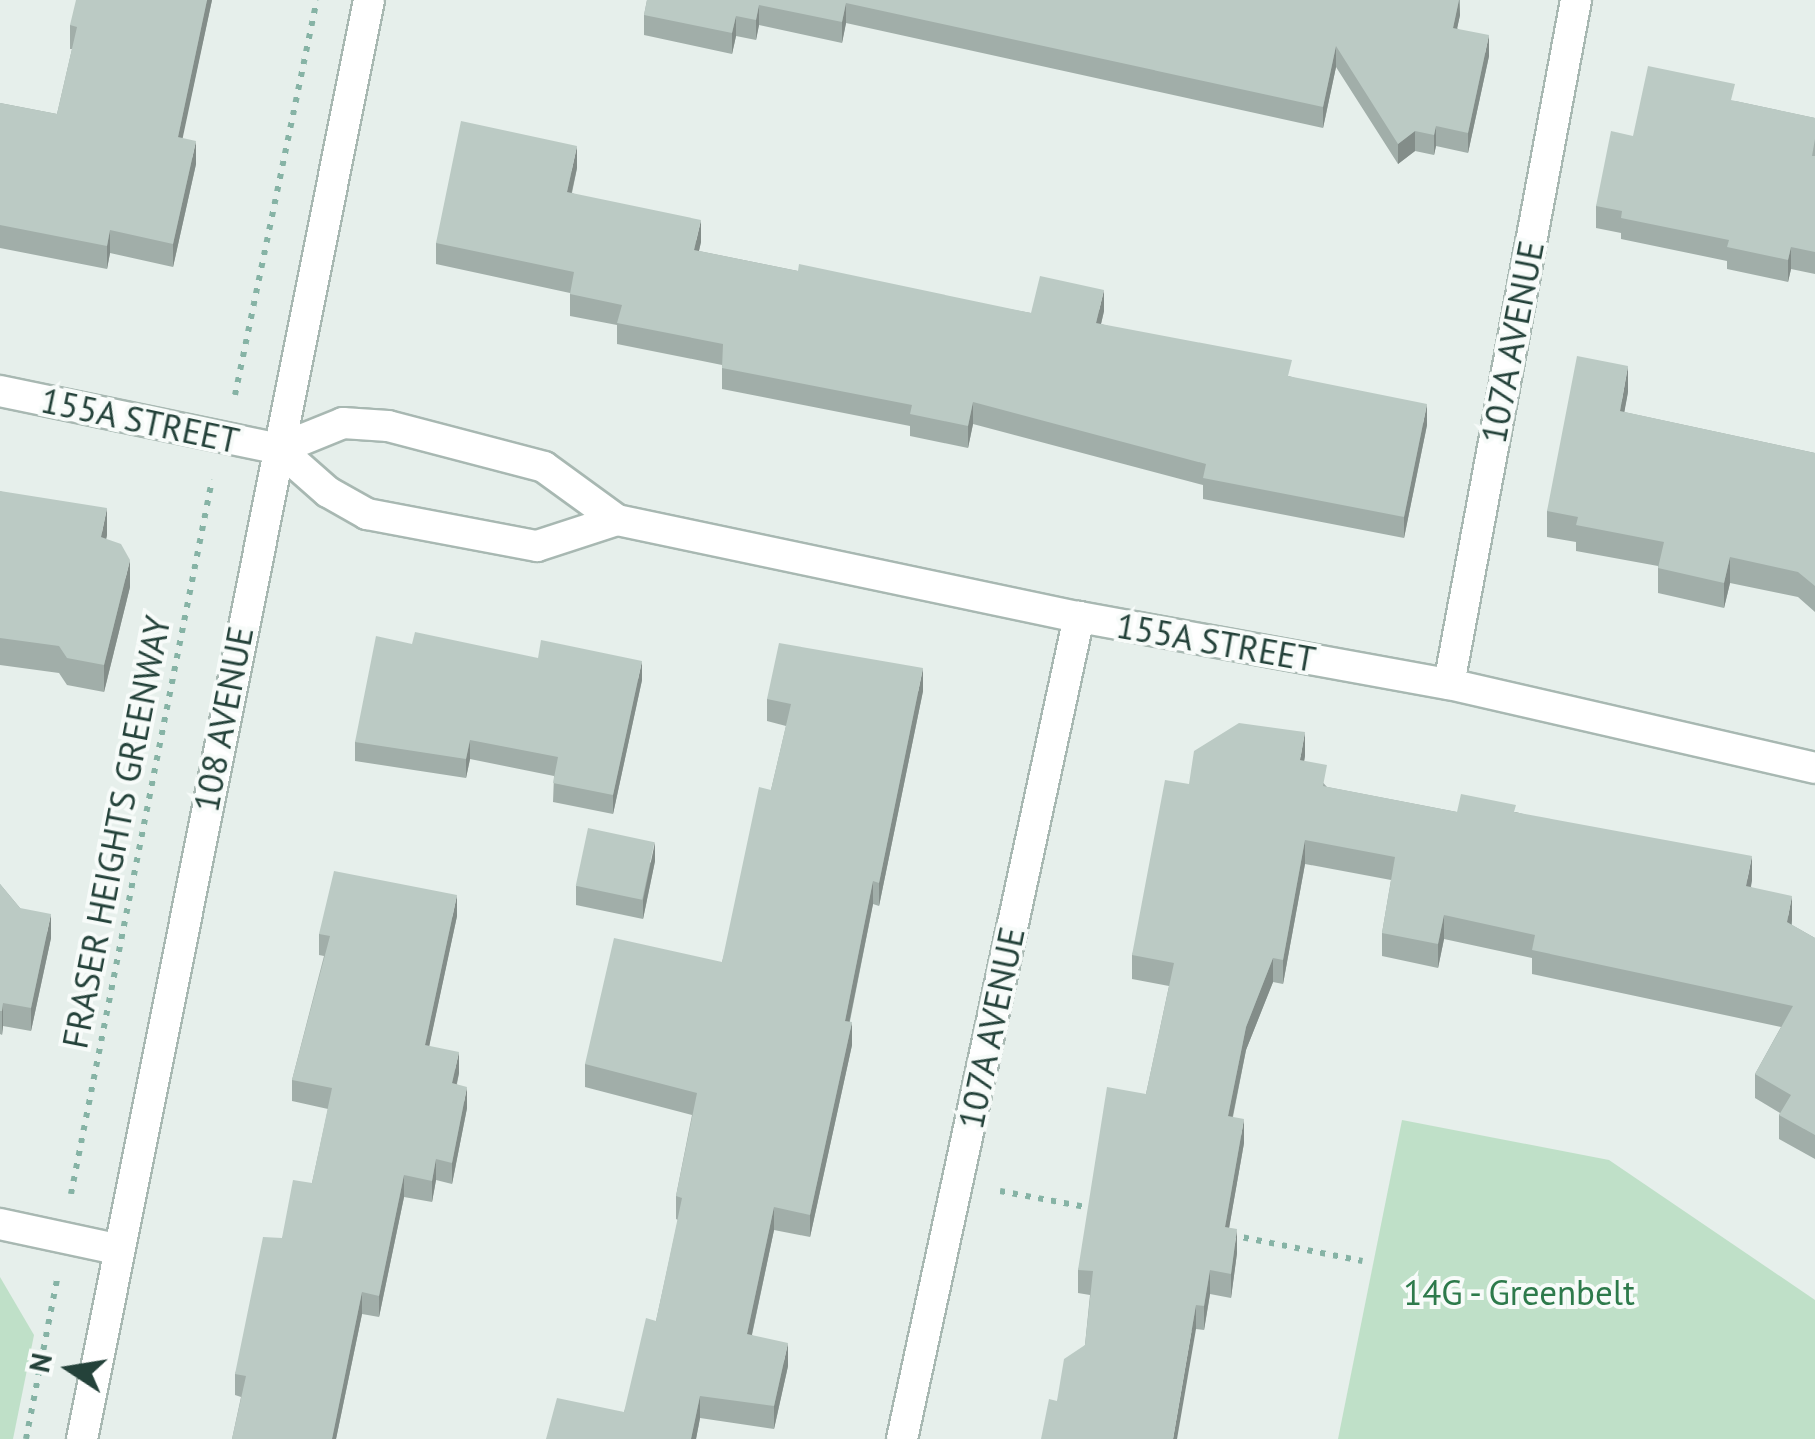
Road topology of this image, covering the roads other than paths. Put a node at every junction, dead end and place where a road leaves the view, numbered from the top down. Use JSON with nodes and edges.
{"nodes":[{"id":1,"x":369,"y":0,"type":"edge"},
{"id":2,"x":1576,"y":0,"type":"edge"},
{"id":3,"x":0,"y":391,"type":"edge"},
{"id":4,"x":279,"y":449,"type":"junction"},
{"id":5,"x":616,"y":520,"type":"junction"},
{"id":6,"x":1078,"y":616,"type":"junction"},
{"id":7,"x":1449,"y":684,"type":"junction"},
{"id":8,"x":1815,"y":768,"type":"edge"},
{"id":9,"x":0,"y":1224,"type":"edge"},
{"id":10,"x":117,"y":1249,"type":"junction"},
{"id":11,"x":82,"y":1439,"type":"edge"},
{"id":12,"x":902,"y":1439,"type":"edge"}],
"edges":[{"from":1,"to":4,"type":"street","name":"108 AVENUE"},
{"from":2,"to":7,"type":"street","name":"107A AVENUE"},
{"from":3,"to":4,"type":"street","name":"155A STREET"},
{"from":4,"to":5,"type":"street","name":"155A STREET"},
{"from":4,"to":5,"type":"street","name":"155A STREET"},
{"from":4,"to":10,"type":"street","name":"108 AVENUE"},
{"from":5,"to":6,"type":"street","name":"155A STREET"},
{"from":6,"to":7,"type":"street","name":"155A STREET"},
{"from":6,"to":12,"type":"street","name":"107A AVENUE"},
{"from":7,"to":8,"type":"street","name":"155A STREET"},
{"from":9,"to":10,"type":"street"},
{"from":10,"to":11,"type":"street","name":"108 AVENUE"}]}
